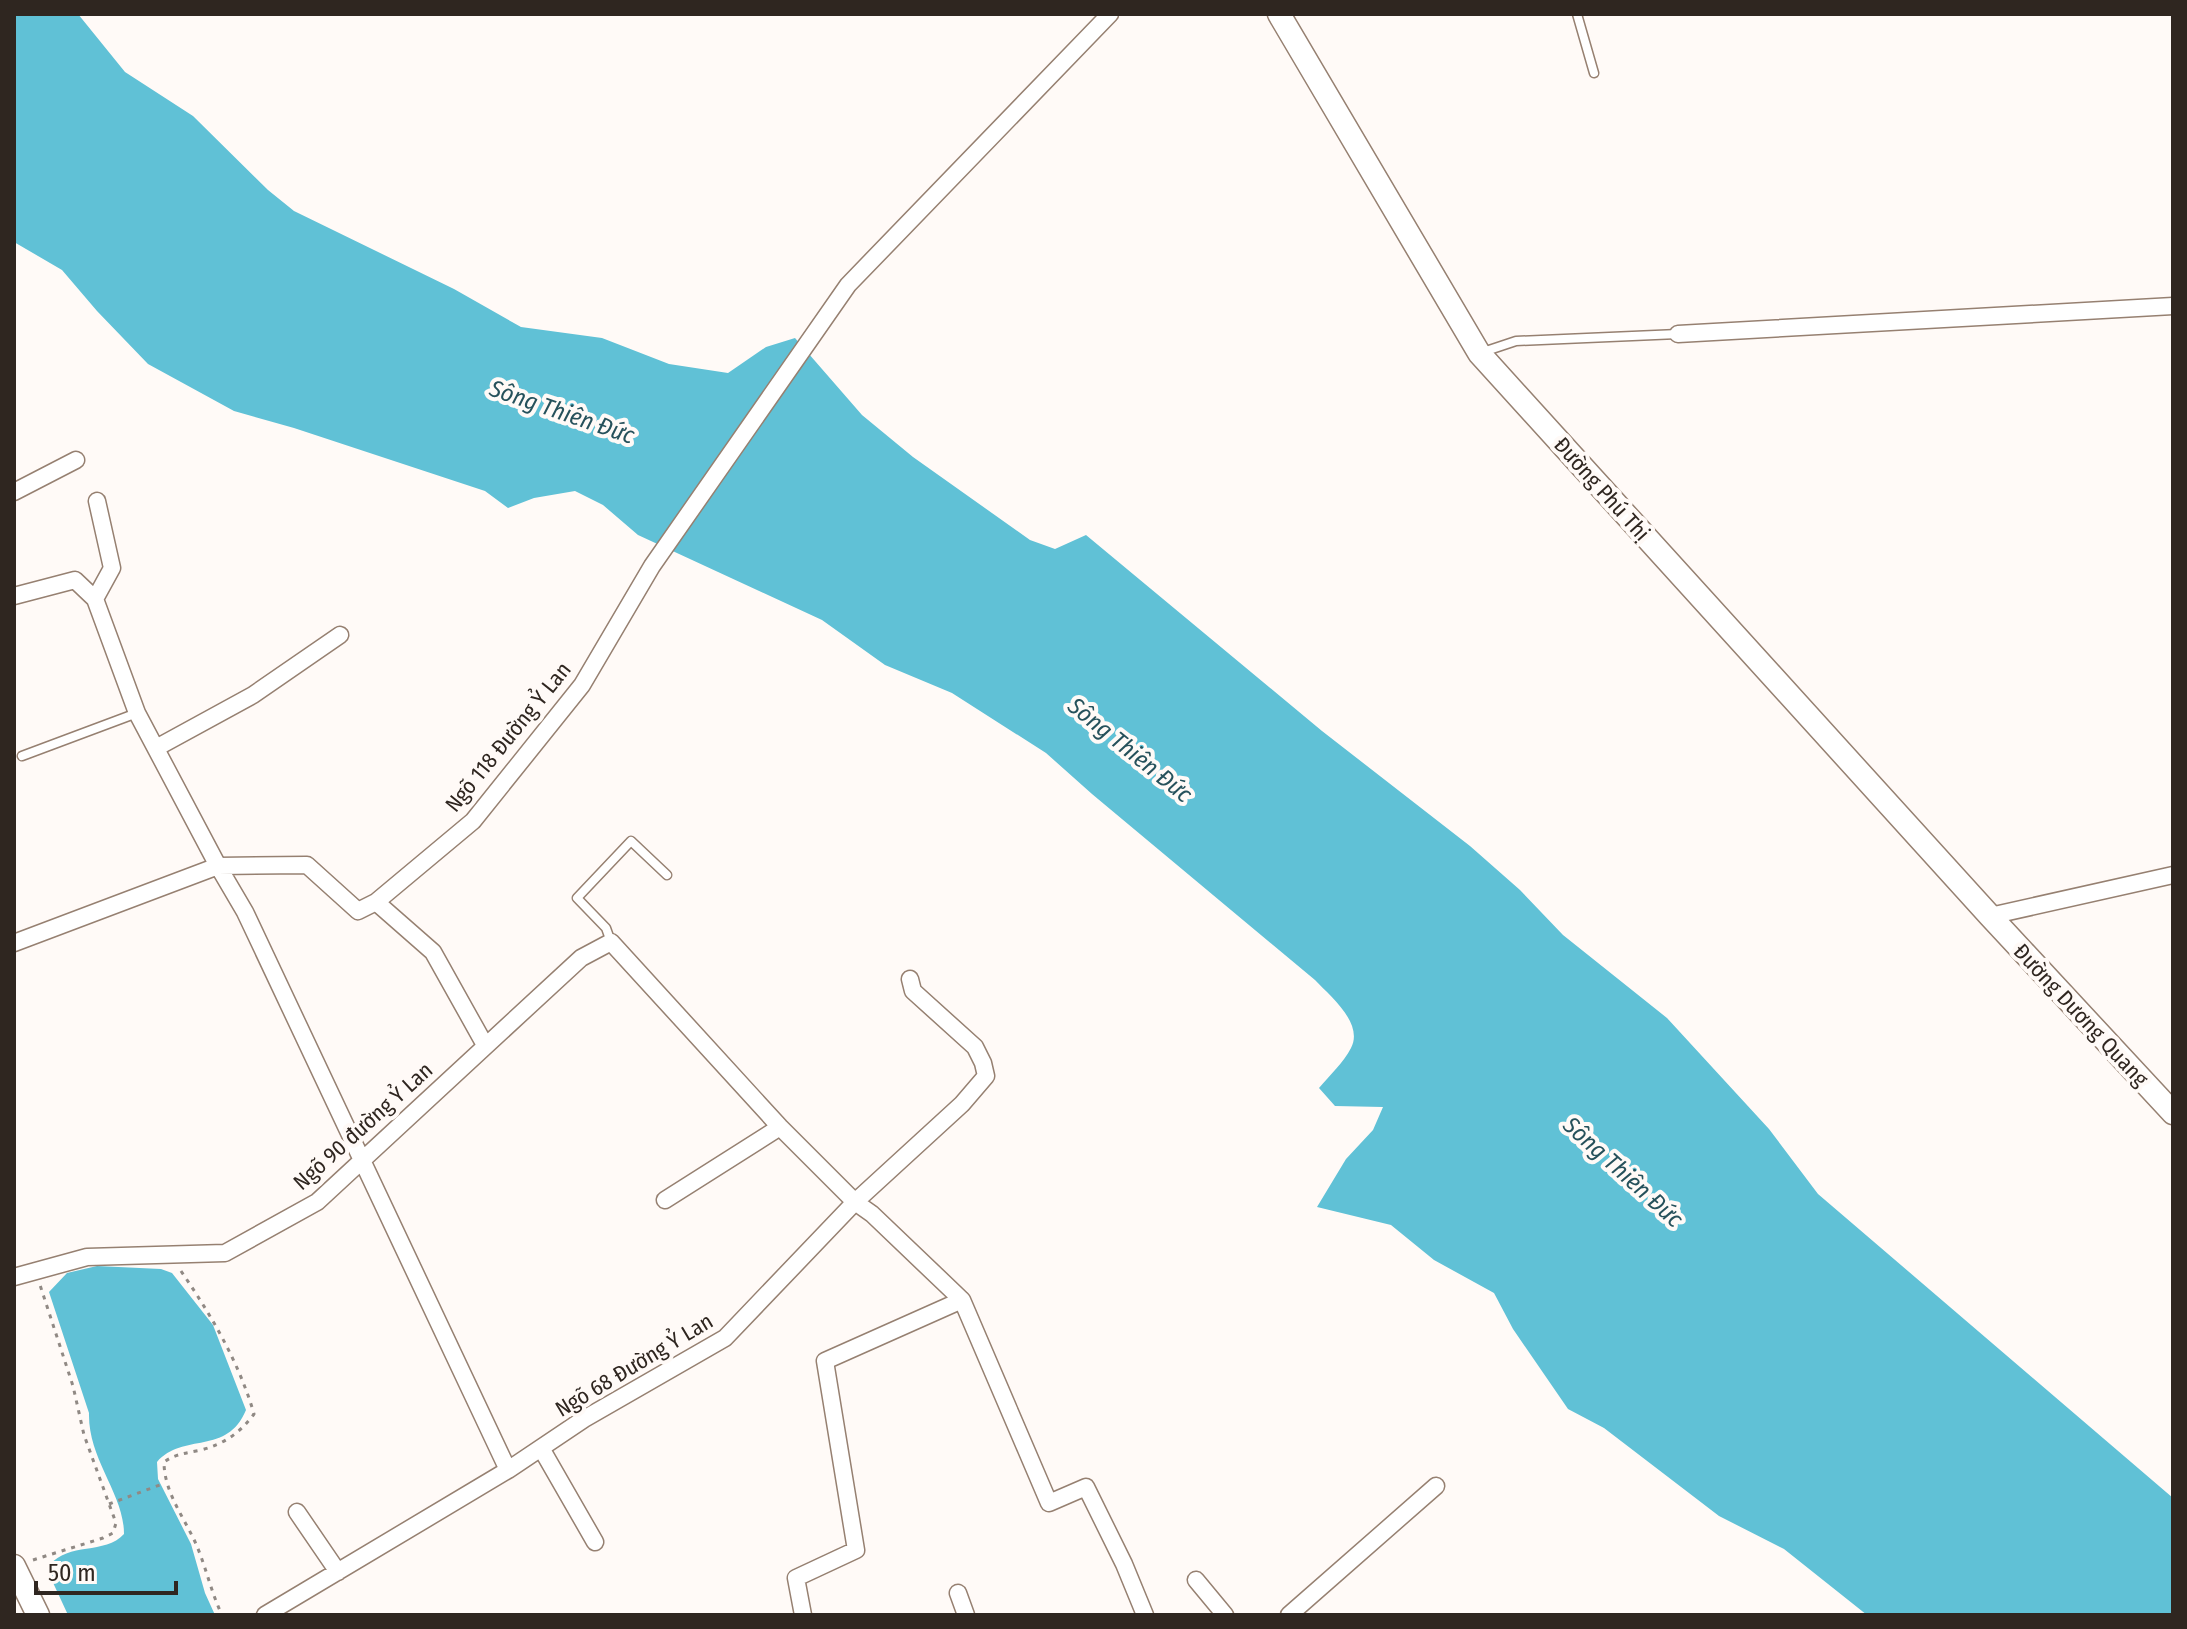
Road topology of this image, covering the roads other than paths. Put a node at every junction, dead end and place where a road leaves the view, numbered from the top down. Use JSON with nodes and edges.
{"nodes":[{"id":1,"x":1110,"y":14,"type":"edge"},
{"id":2,"x":1279,"y":14,"type":"edge"},
{"id":3,"x":1577,"y":14,"type":"edge"},
{"id":4,"x":1594,"y":73,"type":"dead end"},
{"id":5,"x":2173,"y":306,"type":"edge"},
{"id":6,"x":1678,"y":334,"type":"joint"},
{"id":7,"x":1479,"y":353,"type":"junction"},
{"id":8,"x":76,"y":460,"type":"dead end"},
{"id":9,"x":14,"y":492,"type":"edge"},
{"id":10,"x":97,"y":501,"type":"dead end"},
{"id":11,"x":14,"y":596,"type":"edge"},
{"id":12,"x":95,"y":599,"type":"junction"},
{"id":13,"x":340,"y":635,"type":"dead end"},
{"id":14,"x":137,"y":713,"type":"junction"},
{"id":15,"x":156,"y":748,"type":"junction"},
{"id":16,"x":22,"y":756,"type":"dead end"},
{"id":17,"x":218,"y":866,"type":"junction"},
{"id":18,"x":667,"y":875,"type":"dead end"},
{"id":19,"x":2173,"y":875,"type":"edge"},
{"id":20,"x":376,"y":902,"type":"junction"},
{"id":21,"x":1990,"y":916,"type":"junction"},
{"id":22,"x":611,"y":942,"type":"junction"},
{"id":23,"x":14,"y":943,"type":"edge"},
{"id":24,"x":910,"y":979,"type":"dead end"},
{"id":25,"x":485,"y":1045,"type":"junction"},
{"id":26,"x":2173,"y":1113,"type":"edge"},
{"id":27,"x":780,"y":1127,"type":"junction"},
{"id":28,"x":363,"y":1161,"type":"junction"},
{"id":29,"x":665,"y":1200,"type":"dead end"},
{"id":30,"x":855,"y":1202,"type":"junction"},
{"id":31,"x":14,"y":1277,"type":"edge"},
{"id":32,"x":962,"y":1300,"type":"junction"},
{"id":33,"x":541,"y":1448,"type":"junction"},
{"id":34,"x":508,"y":1470,"type":"junction"},
{"id":35,"x":1436,"y":1486,"type":"dead end"},
{"id":36,"x":297,"y":1512,"type":"dead end"},
{"id":37,"x":595,"y":1542,"type":"dead end"},
{"id":38,"x":338,"y":1572,"type":"junction"},
{"id":39,"x":20,"y":1574,"type":"edge"},
{"id":40,"x":1196,"y":1580,"type":"dead end"},
{"id":41,"x":958,"y":1593,"type":"dead end"},
{"id":42,"x":38,"y":1615,"type":"edge"},
{"id":43,"x":266,"y":1615,"type":"edge"},
{"id":44,"x":803,"y":1615,"type":"edge"},
{"id":45,"x":966,"y":1615,"type":"edge"},
{"id":46,"x":1145,"y":1615,"type":"edge"},
{"id":47,"x":1225,"y":1615,"type":"edge"},
{"id":48,"x":1289,"y":1615,"type":"edge"}],
"edges":[{"from":1,"to":20,"type":"street","name":"Ngõ 118 Đường Ỷ Lan"},
{"from":2,"to":7,"type":"street","name":"Đường Phú Thị"},
{"from":3,"to":4,"type":"lane"},
{"from":5,"to":6,"type":"street"},
{"from":6,"to":7,"type":"lane"},
{"from":7,"to":21,"type":"street","name":"Đường Phú Thị"},
{"from":8,"to":9,"type":"street"},
{"from":10,"to":12,"type":"street"},
{"from":11,"to":12,"type":"street"},
{"from":12,"to":14,"type":"street"},
{"from":13,"to":15,"type":"street"},
{"from":14,"to":15,"type":"street"},
{"from":14,"to":16,"type":"lane"},
{"from":15,"to":17,"type":"street"},
{"from":17,"to":20,"type":"street"},
{"from":17,"to":23,"type":"street"},
{"from":17,"to":28,"type":"street"},
{"from":18,"to":22,"type":"lane"},
{"from":19,"to":21,"type":"street"},
{"from":20,"to":25,"type":"street"},
{"from":21,"to":26,"type":"street","name":"Đường Dương Quang"},
{"from":22,"to":25,"type":"street","name":"Ngõ 90 đường Ỷ Lan"},
{"from":22,"to":27,"type":"street"},
{"from":24,"to":30,"type":"street","name":"Ngõ 68 Đường Ỷ Lan"},
{"from":25,"to":28,"type":"street","name":"Ngõ 90 đường Ỷ Lan"},
{"from":27,"to":29,"type":"street"},
{"from":27,"to":30,"type":"street"},
{"from":28,"to":31,"type":"street","name":"Ngõ 90 đường Ỷ Lan"},
{"from":28,"to":34,"type":"street"},
{"from":30,"to":32,"type":"street"},
{"from":30,"to":33,"type":"street","name":"Ngõ 68 Đường Ỷ Lan"},
{"from":32,"to":44,"type":"street"},
{"from":32,"to":46,"type":"street"},
{"from":33,"to":34,"type":"street","name":"Ngõ 68 Đường Ỷ Lan"},
{"from":33,"to":37,"type":"street"},
{"from":34,"to":38,"type":"street","name":"Ngõ 68 Đường Ỷ Lan"},
{"from":35,"to":48,"type":"street"},
{"from":36,"to":38,"type":"street"},
{"from":38,"to":43,"type":"street","name":"Ngõ 68 Đường Ỷ Lan"},
{"from":39,"to":42,"type":"street"},
{"from":40,"to":47,"type":"street"},
{"from":41,"to":45,"type":"street"}]}
